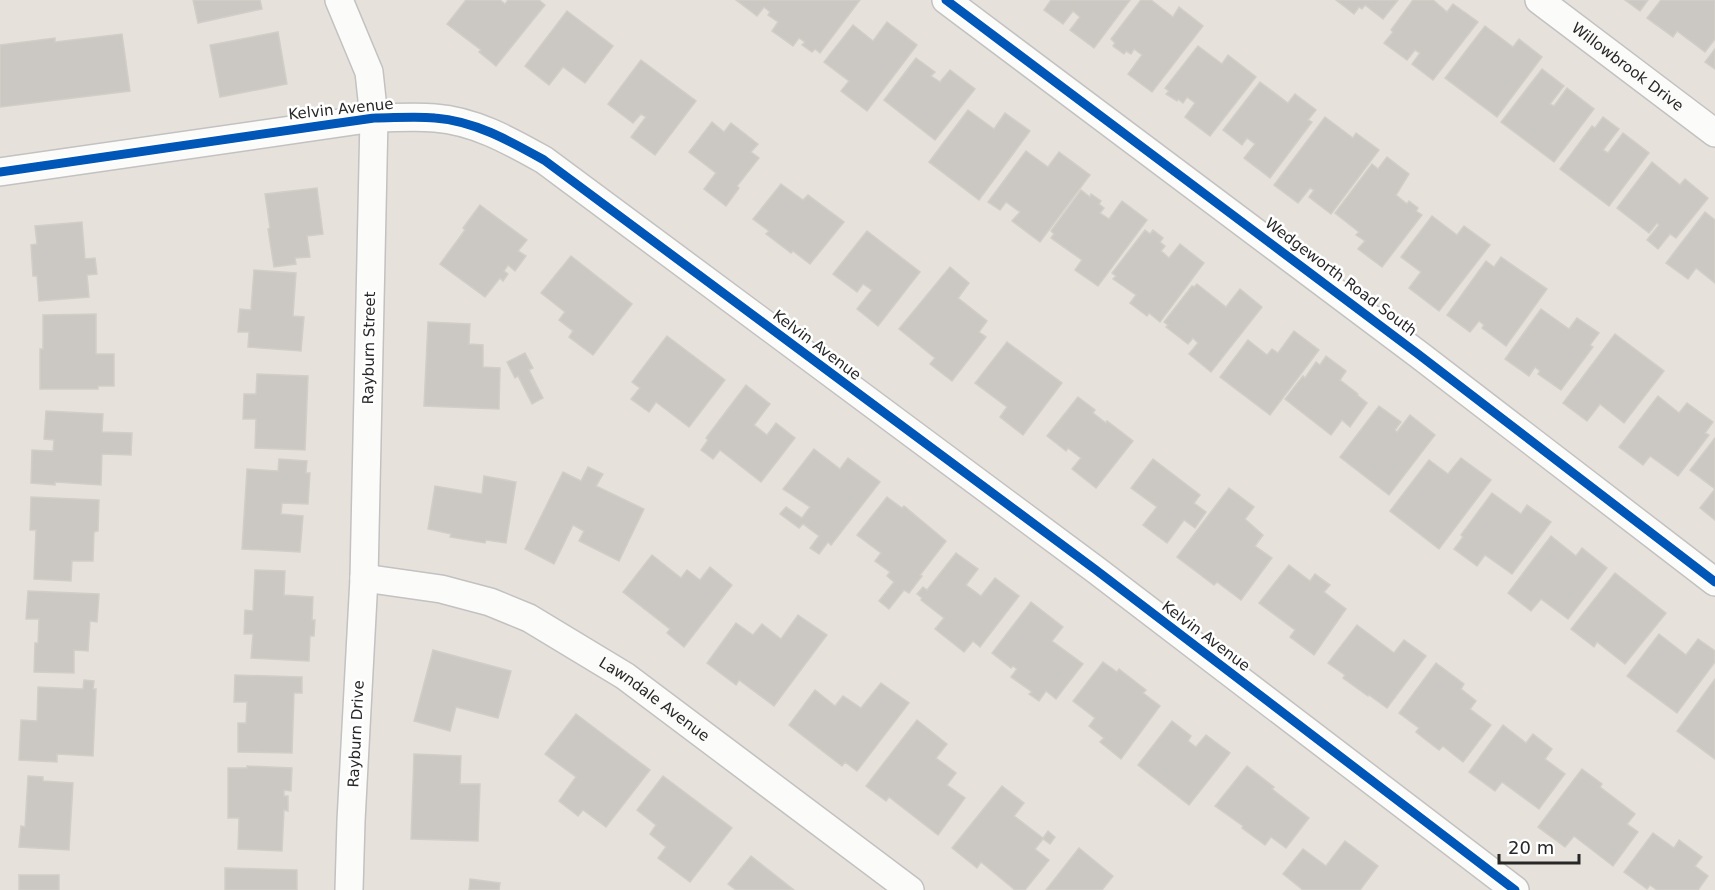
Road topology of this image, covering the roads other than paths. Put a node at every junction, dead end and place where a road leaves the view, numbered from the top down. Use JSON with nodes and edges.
{"nodes":[{"id":1,"x":339,"y":0,"type":"edge"},
{"id":2,"x":946,"y":0,"type":"edge"},
{"id":3,"x":1539,"y":0,"type":"edge"},
{"id":4,"x":374,"y":118,"type":"junction"},
{"id":5,"x":1715,"y":134,"type":"edge"},
{"id":6,"x":0,"y":172,"type":"edge"},
{"id":7,"x":364,"y":578,"type":"junction"},
{"id":8,"x":1715,"y":582,"type":"edge"},
{"id":9,"x":349,"y":890,"type":"edge"},
{"id":10,"x":910,"y":890,"type":"edge"},
{"id":11,"x":1515,"y":890,"type":"edge"}],
"edges":[{"from":1,"to":4,"type":"street","name":"Rayburn Street"},
{"from":2,"to":8,"type":"street","name":"Wedgeworth Road South"},
{"from":3,"to":5,"type":"street","name":"Willowbrook Drive"},
{"from":4,"to":6,"type":"street","name":"Kelvin Avenue"},
{"from":4,"to":7,"type":"street","name":"Rayburn Street"},
{"from":4,"to":11,"type":"street","name":"Kelvin Avenue"},
{"from":7,"to":9,"type":"street","name":"Rayburn Drive"},
{"from":7,"to":10,"type":"street","name":"Lawndale Avenue"}]}
